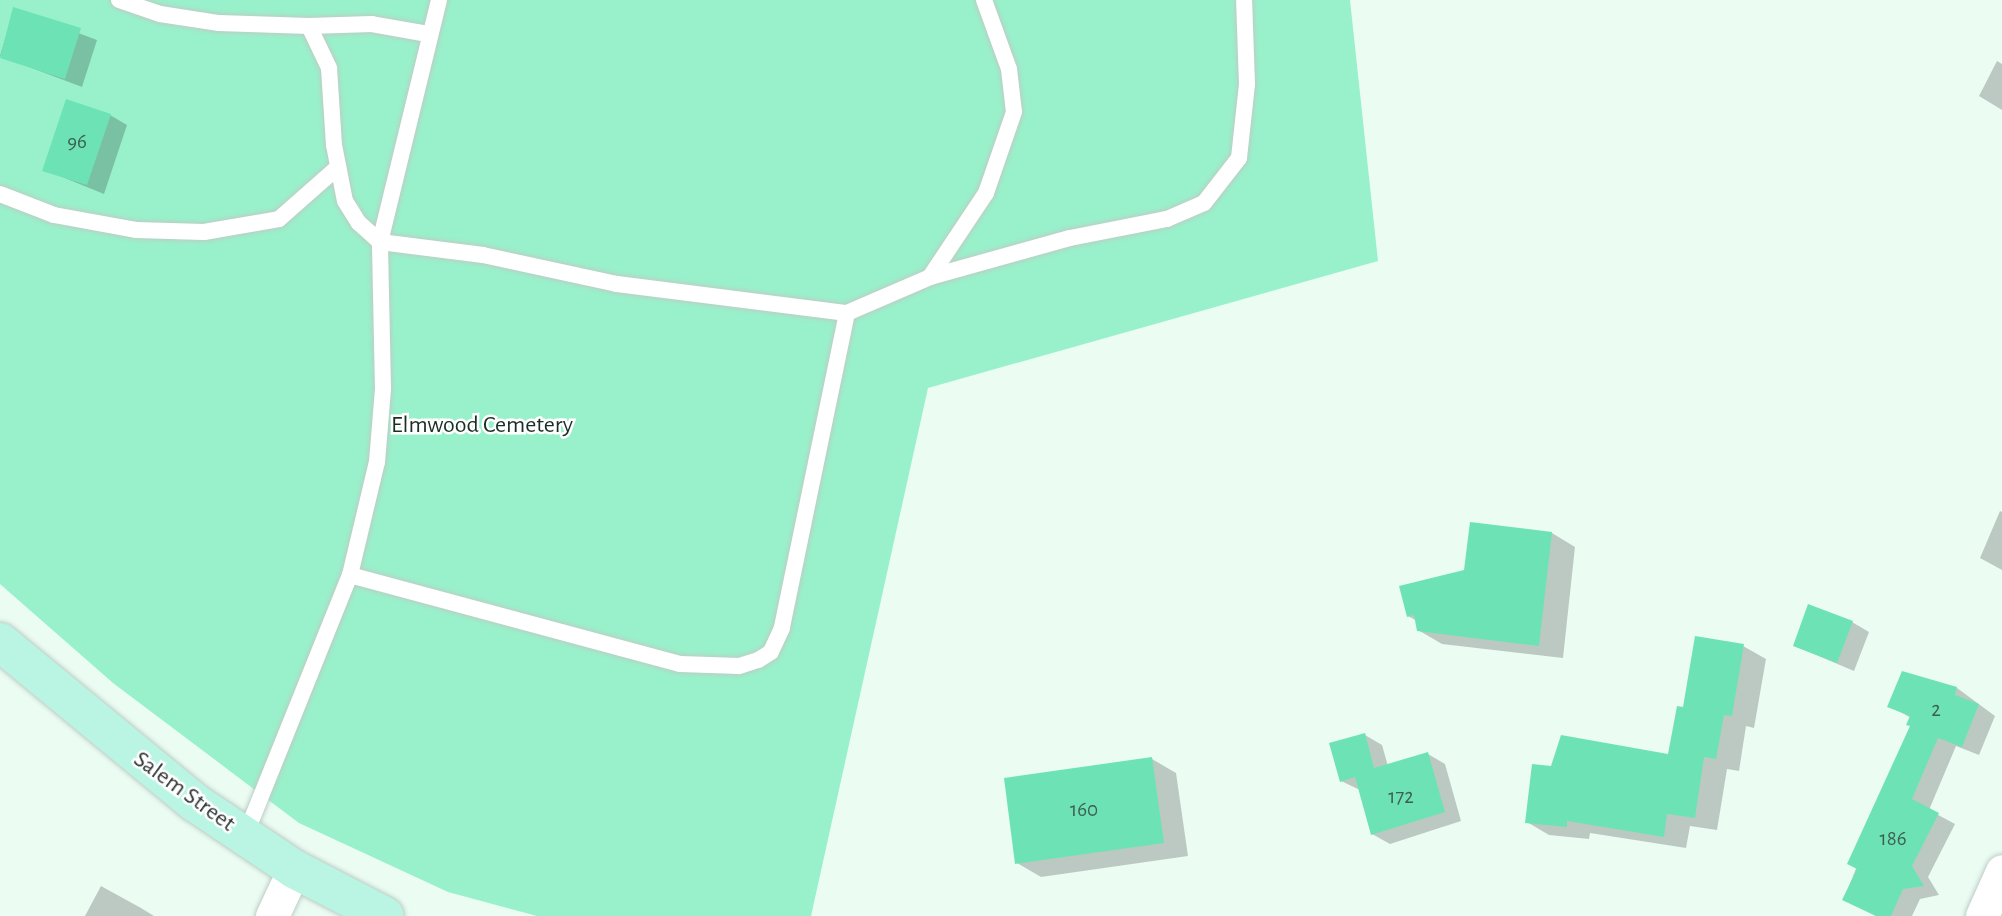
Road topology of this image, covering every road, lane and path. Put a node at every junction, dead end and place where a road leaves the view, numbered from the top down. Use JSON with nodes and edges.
{"nodes":[{"id":1,"x":119,"y":0,"type":"edge"},
{"id":2,"x":439,"y":0,"type":"edge"},
{"id":3,"x":984,"y":0,"type":"edge"},
{"id":4,"x":1244,"y":0,"type":"edge"},
{"id":5,"x":309,"y":26,"type":"junction"},
{"id":6,"x":428,"y":34,"type":"junction"},
{"id":7,"x":338,"y":167,"type":"junction"},
{"id":8,"x":0,"y":194,"type":"edge"},
{"id":9,"x":380,"y":242,"type":"junction"},
{"id":10,"x":930,"y":277,"type":"junction"},
{"id":11,"x":847,"y":313,"type":"junction"},
{"id":12,"x":350,"y":575,"type":"junction"},
{"id":13,"x":0,"y":642,"type":"edge"},
{"id":14,"x":245,"y":836,"type":"junction"},
{"id":15,"x":294,"y":869,"type":"junction"},
{"id":16,"x":2002,"y":870,"type":"edge"},
{"id":17,"x":272,"y":916,"type":"edge"},
{"id":18,"x":385,"y":916,"type":"edge"},
{"id":19,"x":1982,"y":916,"type":"edge"}],
"edges":[{"from":1,"to":5,"type":"lane"},
{"from":2,"to":6,"type":"lane"},
{"from":3,"to":10,"type":"lane"},
{"from":4,"to":10,"type":"lane"},
{"from":5,"to":6,"type":"lane"},
{"from":5,"to":7,"type":"lane"},
{"from":6,"to":9,"type":"lane"},
{"from":7,"to":8,"type":"lane"},
{"from":7,"to":9,"type":"lane"},
{"from":9,"to":11,"type":"lane"},
{"from":9,"to":12,"type":"lane"},
{"from":10,"to":11,"type":"lane"},
{"from":11,"to":12,"type":"lane"},
{"from":12,"to":14,"type":"lane"},
{"from":13,"to":14,"type":"main road","name":"Salem Street"},
{"from":14,"to":15,"type":"main road","name":"Salem Street"},
{"from":15,"to":17,"type":"street"},
{"from":15,"to":18,"type":"main road","name":"Salem Street"},
{"from":16,"to":19,"type":"street"}]}
